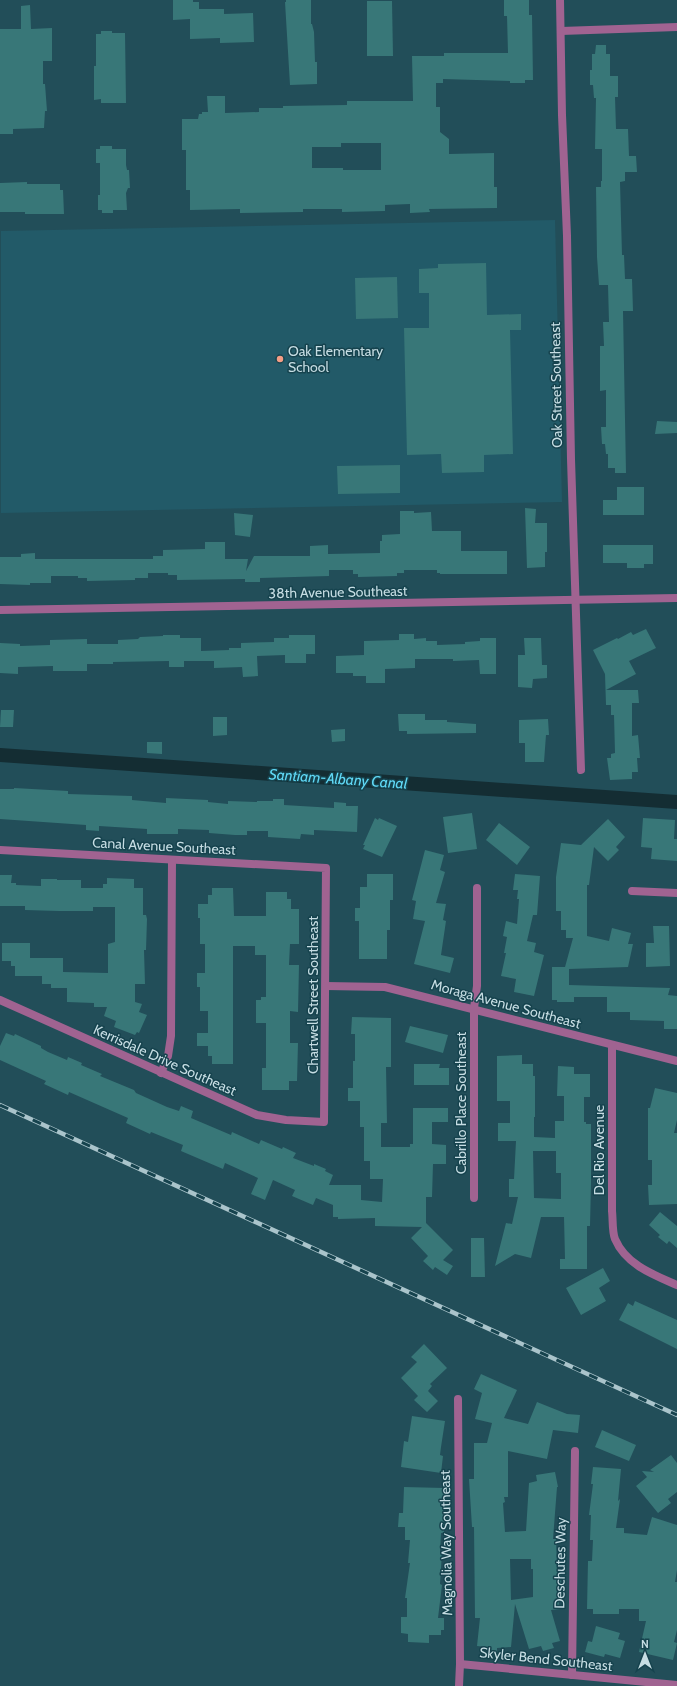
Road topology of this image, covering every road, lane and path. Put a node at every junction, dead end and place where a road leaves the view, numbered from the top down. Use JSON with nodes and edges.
{"nodes":[{"id":1,"x":560,"y":0,"type":"edge"},
{"id":2,"x":677,"y":28,"type":"edge"},
{"id":3,"x":561,"y":31,"type":"junction"},
{"id":4,"x":677,"y":598,"type":"edge"},
{"id":5,"x":577,"y":601,"type":"junction"},
{"id":6,"x":0,"y":610,"type":"edge"},
{"id":7,"x":581,"y":770,"type":"dead end"},
{"id":8,"x":0,"y":850,"type":"edge"},
{"id":9,"x":172,"y":860,"type":"junction"},
{"id":10,"x":326,"y":868,"type":"joint"},
{"id":11,"x":477,"y":888,"type":"dead end"},
{"id":12,"x":632,"y":891,"type":"dead end"},
{"id":13,"x":677,"y":892,"type":"edge"},
{"id":14,"x":326,"y":986,"type":"junction"},
{"id":15,"x":0,"y":1000,"type":"edge"},
{"id":16,"x":474,"y":1008,"type":"junction"},
{"id":17,"x":612,"y":1045,"type":"junction"},
{"id":18,"x":677,"y":1061,"type":"edge"},
{"id":19,"x":160,"y":1073,"type":"junction"},
{"id":20,"x":324,"y":1122,"type":"joint"},
{"id":21,"x":474,"y":1198,"type":"dead end"},
{"id":22,"x":677,"y":1285,"type":"edge"},
{"id":23,"x":458,"y":1399,"type":"dead end"},
{"id":24,"x":574,"y":1451,"type":"dead end"},
{"id":25,"x":460,"y":1664,"type":"junction"},
{"id":26,"x":572,"y":1675,"type":"junction"},
{"id":27,"x":677,"y":1685,"type":"edge"},
{"id":28,"x":459,"y":1686,"type":"edge"}],
"edges":[{"from":1,"to":3,"type":"street","name":"Oak Street Southeast"},
{"from":2,"to":3,"type":"street"},
{"from":3,"to":5,"type":"street","name":"Oak Street Southeast"},
{"from":4,"to":5,"type":"street","name":"38th Avenue Southeast"},
{"from":5,"to":6,"type":"street","name":"38th Avenue Southeast"},
{"from":5,"to":7,"type":"street","name":"Oak Street Southeast"},
{"from":8,"to":9,"type":"street","name":"Canal Avenue Southeast"},
{"from":9,"to":10,"type":"street","name":"Canal Avenue Southeast"},
{"from":9,"to":19,"type":"street"},
{"from":10,"to":14,"type":"street","name":"Chartwell Street Southeast"},
{"from":11,"to":16,"type":"street","name":"Cabrillo Place Southeast"},
{"from":12,"to":13,"type":"street"},
{"from":14,"to":16,"type":"street","name":"Moraga Avenue Southeast"},
{"from":14,"to":20,"type":"street","name":"Chartwell Street Southeast"},
{"from":15,"to":19,"type":"street","name":"Kerrisdale Drive Southeast"},
{"from":16,"to":17,"type":"street","name":"Moraga Avenue Southeast"},
{"from":16,"to":21,"type":"street","name":"Cabrillo Place Southeast"},
{"from":17,"to":18,"type":"street","name":"Moraga Avenue Southeast"},
{"from":17,"to":22,"type":"street","name":"Del Rio Avenue"},
{"from":19,"to":20,"type":"street","name":"Kerrisdale Drive Southeast"},
{"from":23,"to":25,"type":"street","name":"Magnolia Way Southeast"},
{"from":24,"to":26,"type":"street","name":"Deschutes Way"},
{"from":25,"to":26,"type":"street","name":"Skyler Bend Southeast"},
{"from":25,"to":28,"type":"street","name":"Magnolia Way Southeast"},
{"from":26,"to":27,"type":"street","name":"Skyler Bend Southeast"}]}
